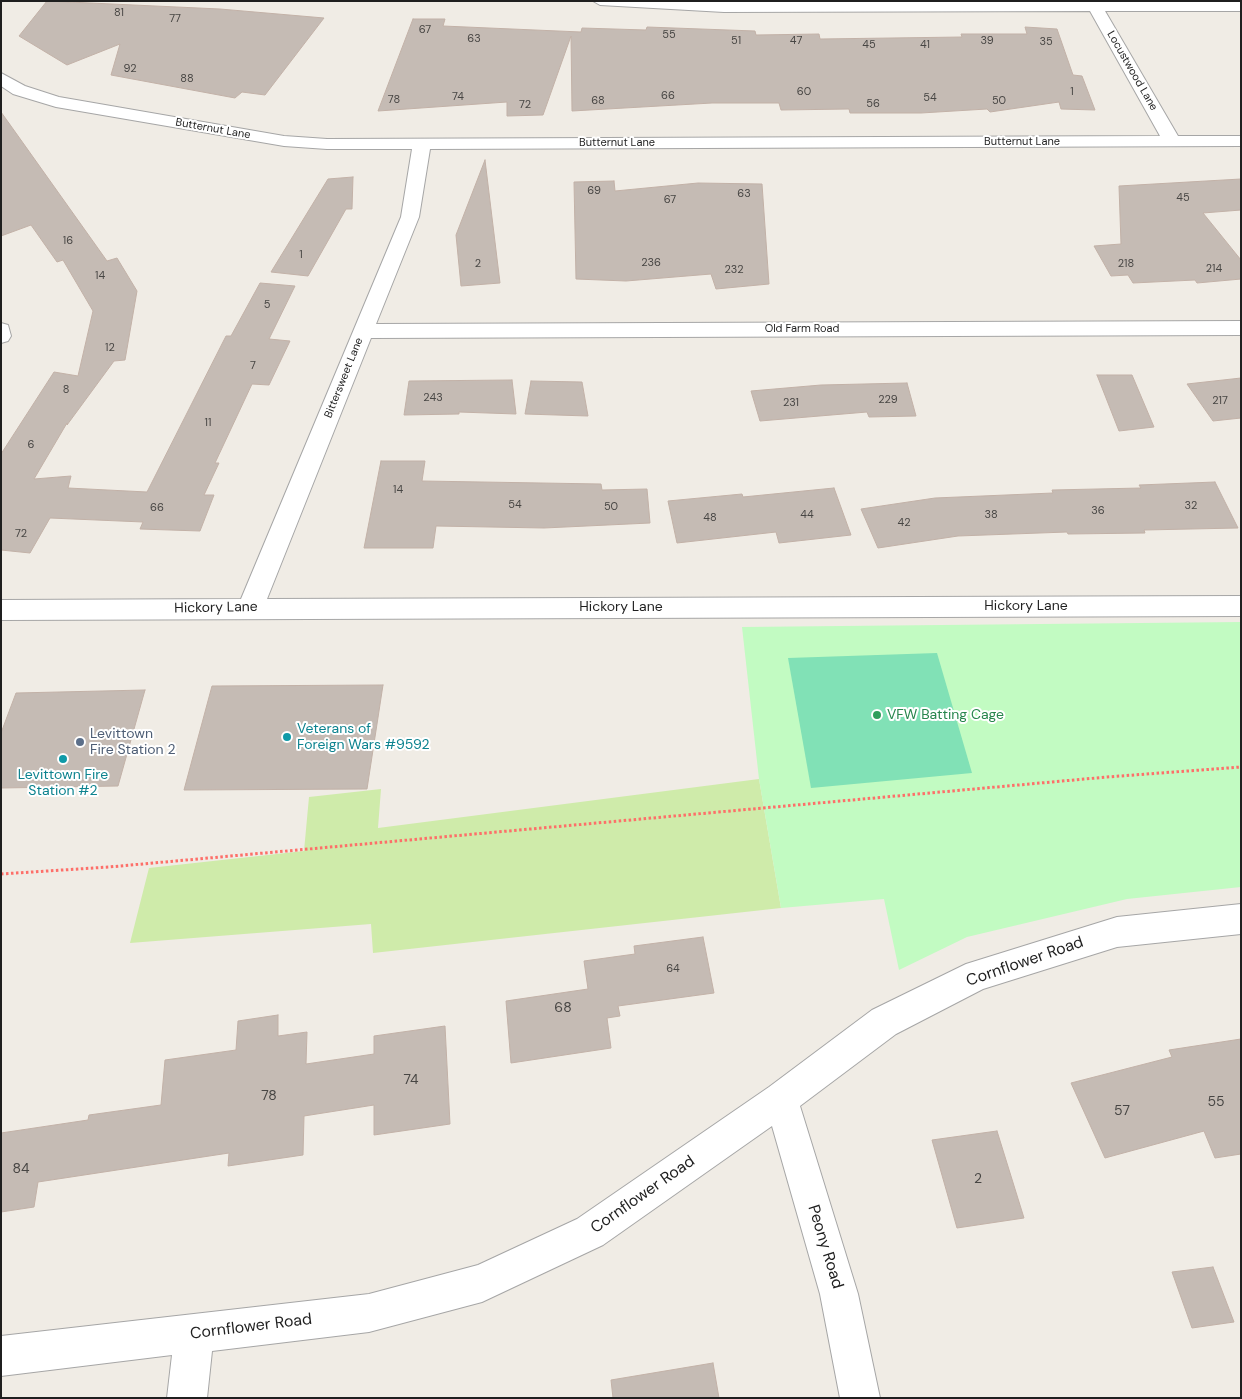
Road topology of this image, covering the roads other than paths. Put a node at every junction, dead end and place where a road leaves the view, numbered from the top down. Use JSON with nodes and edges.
{"nodes":[{"id":1,"x":600,"y":1,"type":"edge"},
{"id":2,"x":1093,"y":4,"type":"edge"},
{"id":3,"x":1241,"y":6,"type":"edge"},
{"id":4,"x":1,"y":78,"type":"edge"},
{"id":5,"x":1172,"y":141,"type":"junction"},
{"id":6,"x":1241,"y":141,"type":"edge"},
{"id":7,"x":422,"y":144,"type":"junction"},
{"id":8,"x":1241,"y":328,"type":"edge"},
{"id":9,"x":1,"y":330,"type":"edge"},
{"id":10,"x":364,"y":331,"type":"junction"},
{"id":11,"x":1,"y":336,"type":"edge"},
{"id":12,"x":1241,"y":606,"type":"edge"},
{"id":13,"x":250,"y":608,"type":"junction"},
{"id":14,"x":1,"y":610,"type":"edge"},
{"id":15,"x":1241,"y":919,"type":"edge"},
{"id":16,"x":781,"y":1099,"type":"junction"},
{"id":17,"x":194,"y":1334,"type":"junction"},
{"id":18,"x":1,"y":1356,"type":"edge"},
{"id":19,"x":186,"y":1398,"type":"edge"},
{"id":20,"x":860,"y":1398,"type":"edge"}],
"edges":[{"from":1,"to":2,"type":"street"},
{"from":2,"to":3,"type":"street"},
{"from":2,"to":5,"type":"street","name":"Locustwood Lane"},
{"from":4,"to":7,"type":"street","name":"Butternut Lane"},
{"from":5,"to":6,"type":"street","name":"Butternut Lane"},
{"from":5,"to":7,"type":"street","name":"Butternut Lane"},
{"from":7,"to":10,"type":"street","name":"Bittersweet Lane"},
{"from":8,"to":10,"type":"street","name":"Old Farm Road"},
{"from":9,"to":11,"type":"street"},
{"from":10,"to":13,"type":"street","name":"Bittersweet Lane"},
{"from":12,"to":13,"type":"street","name":"Hickory Lane"},
{"from":13,"to":14,"type":"street","name":"Hickory Lane"},
{"from":15,"to":16,"type":"street","name":"Cornflower Road"},
{"from":16,"to":17,"type":"street","name":"Cornflower Road"},
{"from":16,"to":20,"type":"street","name":"Peony Road"},
{"from":17,"to":18,"type":"street","name":"Cornflower Road"},
{"from":17,"to":19,"type":"street"}]}
